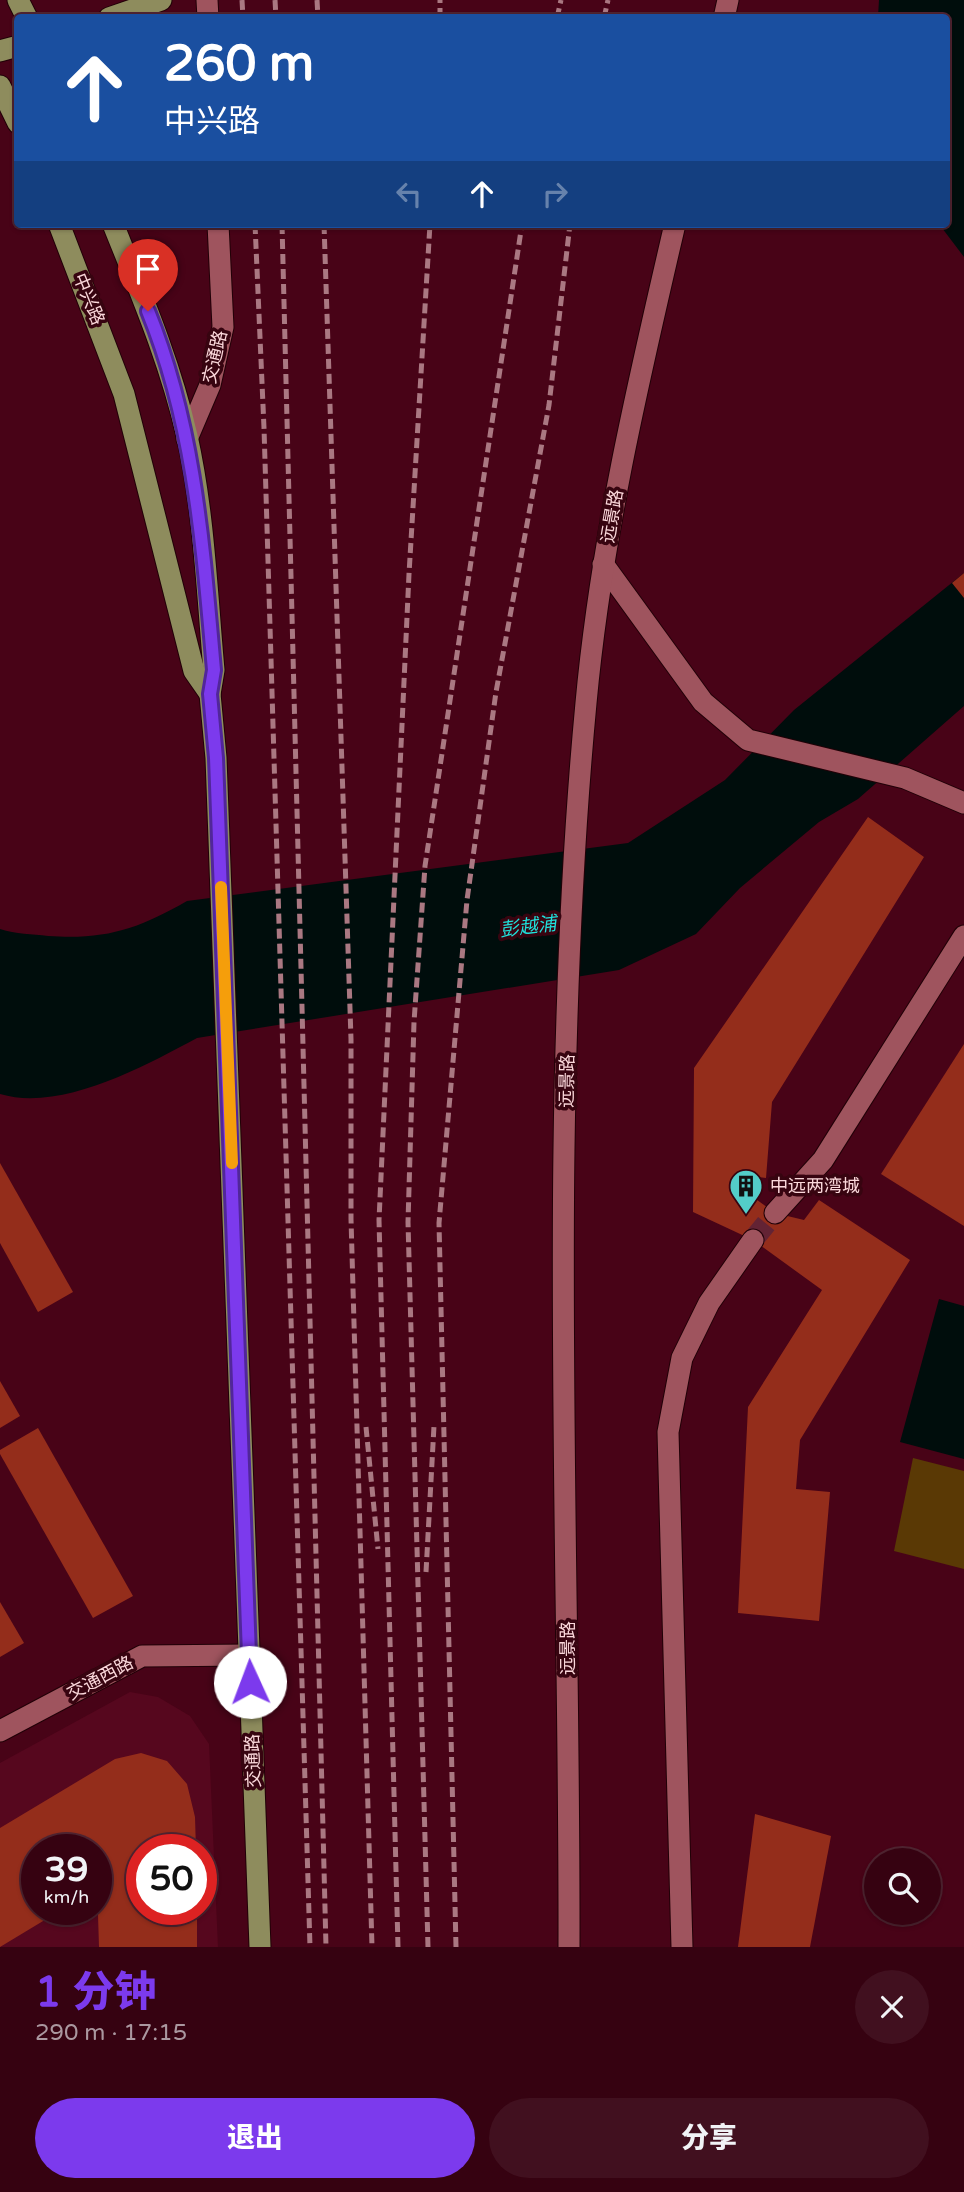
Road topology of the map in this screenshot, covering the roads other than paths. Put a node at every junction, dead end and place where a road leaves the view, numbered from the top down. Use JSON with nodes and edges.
{"nodes":[{"id":1,"x":161,"y":0,"type":"edge"},
{"id":2,"x":121,"y":14,"type":"edge"},
{"id":3,"x":0,"y":86,"type":"edge"},
{"id":4,"x":14,"y":114,"type":"edge"},
{"id":5,"x":60,"y":228,"type":"edge"},
{"id":6,"x":115,"y":228,"type":"edge"},
{"id":7,"x":218,"y":228,"type":"edge"},
{"id":8,"x":674,"y":228,"type":"edge"},
{"id":9,"x":187,"y":439,"type":"junction"},
{"id":10,"x":141,"y":455,"type":"joint"},
{"id":11,"x":603,"y":564,"type":"junction"},
{"id":12,"x":210,"y":694,"type":"junction"},
{"id":13,"x":964,"y":803,"type":"edge"},
{"id":14,"x":964,"y":936,"type":"edge"},
{"id":15,"x":775,"y":1213,"type":"tunnel mouth"},
{"id":16,"x":753,"y":1240,"type":"tunnel mouth"},
{"id":17,"x":249,"y":1655,"type":"junction"},
{"id":18,"x":0,"y":1731,"type":"edge"},
{"id":19,"x":260,"y":1947,"type":"edge"},
{"id":20,"x":569,"y":1947,"type":"edge"},
{"id":21,"x":682,"y":1947,"type":"edge"}],
"edges":[{"from":1,"to":2,"type":"main road"},
{"from":3,"to":4,"type":"main road"},
{"from":5,"to":10,"type":"main road","name":"中兴路"},
{"from":6,"to":9,"type":"main road"},
{"from":7,"to":9,"type":"street","name":"交通路"},
{"from":8,"to":11,"type":"street","name":"远景路"},
{"from":9,"to":12,"type":"main road","name":"交通路"},
{"from":10,"to":12,"type":"main road","name":"交通路"},
{"from":11,"to":13,"type":"street"},
{"from":11,"to":20,"type":"street","name":"远景路"},
{"from":12,"to":17,"type":"main road","name":"交通路"},
{"from":14,"to":15,"type":"street"},
{"from":16,"to":21,"type":"street"},
{"from":17,"to":18,"type":"street","name":"交通西路"},
{"from":17,"to":19,"type":"main road","name":"交通路"}]}
